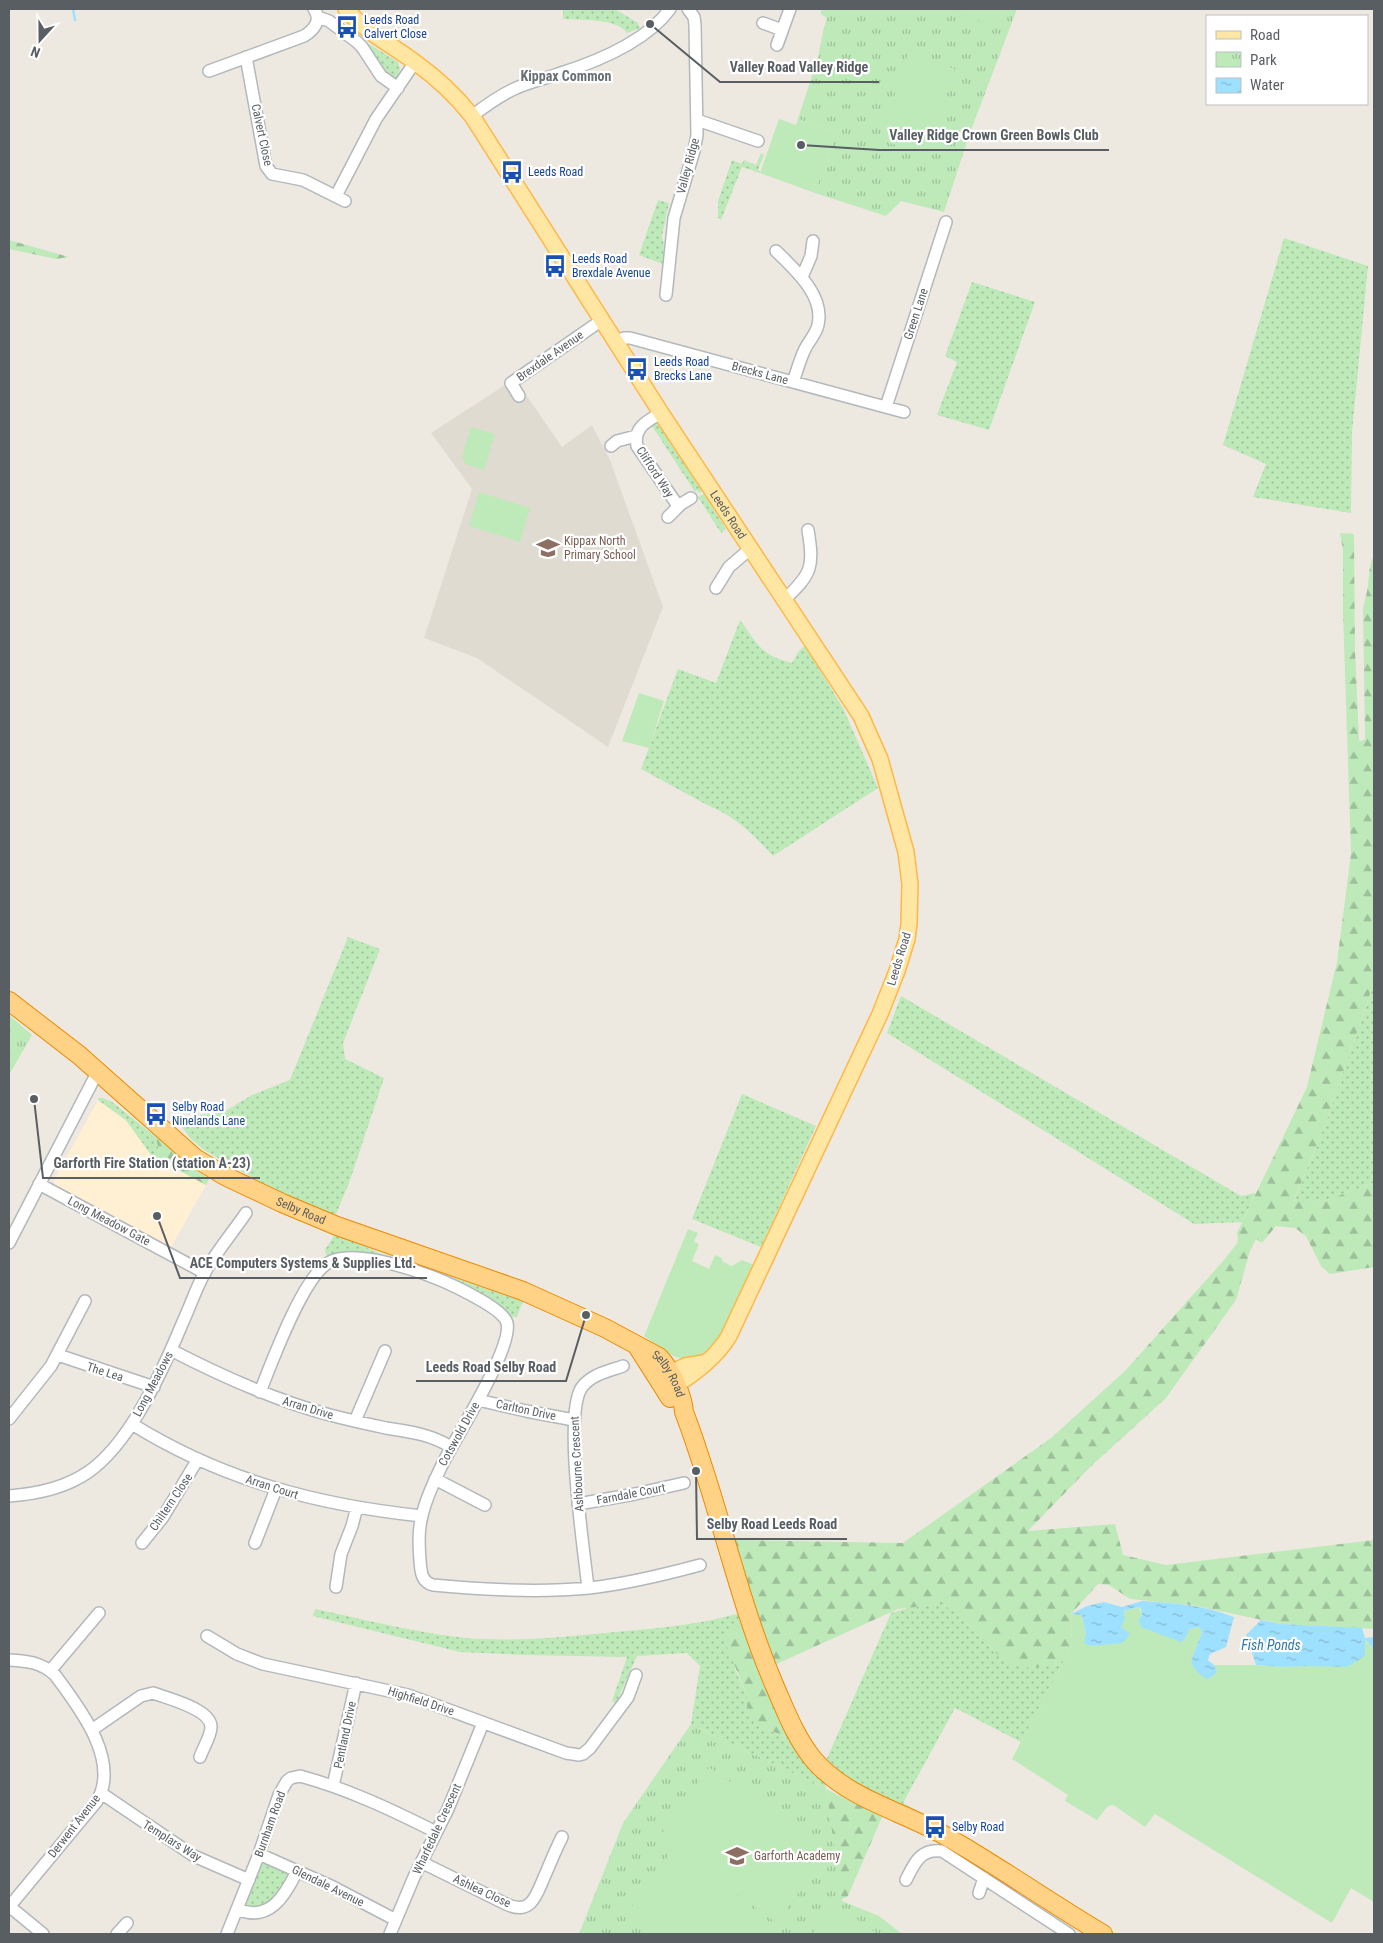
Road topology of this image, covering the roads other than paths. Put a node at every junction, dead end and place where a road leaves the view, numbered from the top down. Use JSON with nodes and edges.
{"nodes":[{"id":1,"x":346,"y":9,"type":"edge"},
{"id":2,"x":670,"y":9,"type":"edge"},
{"id":3,"x":688,"y":9,"type":"edge"},
{"id":4,"x":790,"y":9,"type":"edge"},
{"id":5,"x":316,"y":13,"type":"edge"},
{"id":6,"x":763,"y":24,"type":"dead end"},
{"id":7,"x":782,"y":30,"type":"junction"},
{"id":8,"x":776,"y":45,"type":"dead end"},
{"id":9,"x":246,"y":57,"type":"junction"},
{"id":10,"x":415,"y":62,"type":"junction"},
{"id":11,"x":210,"y":71,"type":"dead end"},
{"id":12,"x":398,"y":88,"type":"junction"},
{"id":13,"x":472,"y":116,"type":"junction"},
{"id":14,"x":697,"y":120,"type":"junction"},
{"id":15,"x":758,"y":141,"type":"dead end"},
{"id":16,"x":946,"y":222,"type":"dead end"},
{"id":17,"x":813,"y":241,"type":"dead end"},
{"id":18,"x":776,"y":251,"type":"dead end"},
{"id":19,"x":802,"y":277,"type":"junction"},
{"id":20,"x":666,"y":295,"type":"dead end"},
{"id":21,"x":602,"y":320,"type":"junction"},
{"id":22,"x":616,"y":342,"type":"junction"},
{"id":23,"x":793,"y":382,"type":"junction"},
{"id":24,"x":519,"y":396,"type":"dead end"},
{"id":25,"x":886,"y":407,"type":"junction"},
{"id":26,"x":904,"y":412,"type":"dead end"},
{"id":27,"x":661,"y":413,"type":"junction"},
{"id":28,"x":636,"y":436,"type":"junction"},
{"id":29,"x":611,"y":446,"type":"dead end"},
{"id":30,"x":691,"y":498,"type":"dead end"},
{"id":31,"x":678,"y":506,"type":"junction"},
{"id":32,"x":668,"y":517,"type":"dead end"},
{"id":33,"x":808,"y":530,"type":"dead end"},
{"id":34,"x":750,"y":549,"type":"junction"},
{"id":35,"x":716,"y":588,"type":"dead end"},
{"id":36,"x":784,"y":600,"type":"junction"},
{"id":37,"x":9,"y":1001,"type":"edge"},
{"id":38,"x":98,"y":1071,"type":"junction"},
{"id":39,"x":39,"y":1184,"type":"junction"},
{"id":40,"x":246,"y":1213,"type":"dead end"},
{"id":41,"x":9,"y":1243,"type":"edge"},
{"id":42,"x":204,"y":1273,"type":"junction"},
{"id":43,"x":85,"y":1301,"type":"dead end"},
{"id":44,"x":171,"y":1350,"type":"junction"},
{"id":45,"x":385,"y":1351,"type":"dead end"},
{"id":46,"x":58,"y":1355,"type":"junction"},
{"id":47,"x":623,"y":1366,"type":"dead end"},
{"id":48,"x":668,"y":1382,"type":"junction"},
{"id":49,"x":154,"y":1387,"type":"junction"},
{"id":50,"x":260,"y":1392,"type":"junction"},
{"id":51,"x":478,"y":1400,"type":"junction"},
{"id":52,"x":9,"y":1419,"type":"edge"},
{"id":53,"x":574,"y":1420,"type":"junction"},
{"id":54,"x":354,"y":1421,"type":"junction"},
{"id":55,"x":132,"y":1424,"type":"junction"},
{"id":56,"x":452,"y":1447,"type":"junction"},
{"id":57,"x":198,"y":1459,"type":"junction"},
{"id":58,"x":435,"y":1479,"type":"junction"},
{"id":59,"x":684,"y":1483,"type":"dead end"},
{"id":60,"x":276,"y":1489,"type":"junction"},
{"id":61,"x":9,"y":1496,"type":"edge"},
{"id":62,"x":578,"y":1504,"type":"junction"},
{"id":63,"x":485,"y":1505,"type":"dead end"},
{"id":64,"x":357,"y":1507,"type":"junction"},
{"id":65,"x":422,"y":1516,"type":"junction"},
{"id":66,"x":142,"y":1543,"type":"dead end"},
{"id":67,"x":255,"y":1543,"type":"dead end"},
{"id":68,"x":700,"y":1565,"type":"dead end"},
{"id":69,"x":336,"y":1587,"type":"dead end"},
{"id":70,"x":588,"y":1588,"type":"junction"},
{"id":71,"x":99,"y":1613,"type":"dead end"},
{"id":72,"x":207,"y":1636,"type":"dead end"},
{"id":73,"x":9,"y":1660,"type":"edge"},
{"id":74,"x":50,"y":1671,"type":"junction"},
{"id":75,"x":636,"y":1675,"type":"dead end"},
{"id":76,"x":356,"y":1683,"type":"junction"},
{"id":77,"x":483,"y":1723,"type":"junction"},
{"id":78,"x":92,"y":1729,"type":"junction"},
{"id":79,"x":200,"y":1757,"type":"dead end"},
{"id":80,"x":333,"y":1786,"type":"junction"},
{"id":81,"x":101,"y":1793,"type":"junction"},
{"id":82,"x":436,"y":1832,"type":"junction"},
{"id":83,"x":562,"y":1837,"type":"dead end"},
{"id":84,"x":258,"y":1854,"type":"junction"},
{"id":85,"x":421,"y":1862,"type":"junction"},
{"id":86,"x":296,"y":1871,"type":"junction"},
{"id":87,"x":984,"y":1878,"type":"junction"},
{"id":88,"x":248,"y":1880,"type":"junction"},
{"id":89,"x":906,"y":1880,"type":"dead end"},
{"id":90,"x":979,"y":1893,"type":"dead end"},
{"id":91,"x":9,"y":1907,"type":"edge"},
{"id":92,"x":237,"y":1909,"type":"junction"},
{"id":93,"x":396,"y":1920,"type":"junction"},
{"id":94,"x":126,"y":1923,"type":"dead end"},
{"id":95,"x":43,"y":1934,"type":"edge"},
{"id":96,"x":117,"y":1934,"type":"edge"},
{"id":97,"x":227,"y":1934,"type":"edge"},
{"id":98,"x":390,"y":1934,"type":"edge"},
{"id":99,"x":1069,"y":1934,"type":"edge"},
{"id":100,"x":1103,"y":1934,"type":"edge"}],
"edges":[{"from":1,"to":10,"type":"main road","name":"Leeds Road"},
{"from":2,"to":13,"type":"street"},
{"from":3,"to":14,"type":"street","name":"Valley Ridge"},
{"from":4,"to":7,"type":"street"},
{"from":5,"to":9,"type":"street"},
{"from":5,"to":12,"type":"street"},
{"from":6,"to":7,"type":"street"},
{"from":7,"to":8,"type":"street"},
{"from":9,"to":11,"type":"street"},
{"from":9,"to":12,"type":"street","name":"Calvert Close"},
{"from":10,"to":12,"type":"street","name":"Calvert Close"},
{"from":10,"to":13,"type":"main road","name":"Leeds Road"},
{"from":13,"to":21,"type":"main road","name":"Leeds Road"},
{"from":14,"to":15,"type":"street"},
{"from":14,"to":20,"type":"street","name":"Valley Ridge"},
{"from":16,"to":25,"type":"street","name":"Green Lane"},
{"from":17,"to":19,"type":"street"},
{"from":18,"to":19,"type":"street"},
{"from":19,"to":23,"type":"street"},
{"from":21,"to":22,"type":"main road","name":"Leeds Road"},
{"from":21,"to":24,"type":"street","name":"Brexdale Avenue"},
{"from":22,"to":23,"type":"street","name":"Brecks Lane"},
{"from":22,"to":27,"type":"main road","name":"Leeds Road"},
{"from":23,"to":25,"type":"street","name":"Brecks Lane"},
{"from":25,"to":26,"type":"street","name":"Brecks Lane"},
{"from":27,"to":28,"type":"street","name":"Clifford Way"},
{"from":27,"to":34,"type":"main road","name":"Leeds Road"},
{"from":28,"to":29,"type":"street","name":"Clifford Way"},
{"from":28,"to":31,"type":"street","name":"Clifford Way"},
{"from":30,"to":31,"type":"street","name":"Clifford Way"},
{"from":31,"to":32,"type":"street","name":"Clifford Way"},
{"from":33,"to":36,"type":"street"},
{"from":34,"to":35,"type":"street","name":"Leeds Road"},
{"from":34,"to":36,"type":"main road","name":"Leeds Road"},
{"from":36,"to":48,"type":"main road","name":"Leeds Road"},
{"from":37,"to":38,"type":"highway","name":"Selby Road"},
{"from":38,"to":39,"type":"street"},
{"from":38,"to":48,"type":"highway","name":"Selby Road"},
{"from":39,"to":41,"type":"street"},
{"from":39,"to":42,"type":"street","name":"Long Meadow Gate"},
{"from":40,"to":42,"type":"street","name":"Long Meadows"},
{"from":42,"to":44,"type":"street","name":"Long Meadows"},
{"from":43,"to":46,"type":"street"},
{"from":44,"to":49,"type":"street","name":"Long Meadows"},
{"from":44,"to":50,"type":"street","name":"Arran Drive"},
{"from":45,"to":54,"type":"street"},
{"from":46,"to":49,"type":"street","name":"The Lea"},
{"from":46,"to":52,"type":"street"},
{"from":47,"to":53,"type":"street","name":"Ashbourne Crescent"},
{"from":48,"to":100,"type":"highway","name":"Selby Road"},
{"from":49,"to":55,"type":"street","name":"Long Meadows"},
{"from":50,"to":51,"type":"street","name":"Cotswold Drive"},
{"from":50,"to":54,"type":"street","name":"Arran Drive"},
{"from":51,"to":53,"type":"street","name":"Carlton Drive"},
{"from":51,"to":56,"type":"street","name":"Cotswold Drive"},
{"from":53,"to":62,"type":"street","name":"Ashbourne Crescent"},
{"from":54,"to":56,"type":"street","name":"Arran Drive"},
{"from":55,"to":57,"type":"street","name":"Arran Court"},
{"from":55,"to":61,"type":"street","name":"Long Meadows"},
{"from":56,"to":58,"type":"street","name":"Cotswold Drive"},
{"from":57,"to":60,"type":"street","name":"Arran Court"},
{"from":57,"to":66,"type":"street","name":"Chiltern Close"},
{"from":58,"to":63,"type":"street"},
{"from":58,"to":65,"type":"street","name":"Cotswold Drive"},
{"from":59,"to":62,"type":"street","name":"Farndale Court"},
{"from":60,"to":64,"type":"street","name":"Arran Court"},
{"from":60,"to":67,"type":"street"},
{"from":62,"to":70,"type":"street","name":"Ashbourne Crescent"},
{"from":64,"to":65,"type":"street","name":"Arran Court"},
{"from":64,"to":69,"type":"street"},
{"from":65,"to":70,"type":"street","name":"Cotswold Drive"},
{"from":68,"to":70,"type":"street","name":"Cotswold Drive"},
{"from":71,"to":74,"type":"street"},
{"from":72,"to":76,"type":"street","name":"Highfield Drive"},
{"from":73,"to":74,"type":"street"},
{"from":74,"to":78,"type":"street","name":"Derwent Avenue"},
{"from":75,"to":77,"type":"street","name":"Highfield Drive"},
{"from":76,"to":77,"type":"street","name":"Highfield Drive"},
{"from":76,"to":80,"type":"street","name":"Pentland Drive"},
{"from":77,"to":82,"type":"street","name":"Wharfedale Crescent"},
{"from":78,"to":79,"type":"street"},
{"from":78,"to":81,"type":"street","name":"Derwent Avenue"},
{"from":80,"to":82,"type":"street","name":"Burnham Road"},
{"from":80,"to":84,"type":"street","name":"Burnham Road"},
{"from":81,"to":88,"type":"street","name":"Templars Way"},
{"from":81,"to":91,"type":"street","name":"Derwent Avenue"},
{"from":82,"to":85,"type":"street","name":"Wharfedale Crescent"},
{"from":83,"to":85,"type":"street","name":"Ashlea Close"},
{"from":84,"to":86,"type":"street","name":"Glendale Avenue"},
{"from":84,"to":88,"type":"street","name":"Burnham Road"},
{"from":85,"to":93,"type":"street","name":"Wharfedale Crescent"},
{"from":86,"to":92,"type":"street"},
{"from":86,"to":93,"type":"street","name":"Glendale Avenue"},
{"from":87,"to":89,"type":"street"},
{"from":87,"to":90,"type":"street"},
{"from":87,"to":99,"type":"street"},
{"from":88,"to":92,"type":"street","name":"Burnham Road"},
{"from":91,"to":95,"type":"street"},
{"from":92,"to":97,"type":"street","name":"Burnham Road"},
{"from":93,"to":98,"type":"street","name":"Wharfedale Crescent"},
{"from":94,"to":96,"type":"street"}]}
